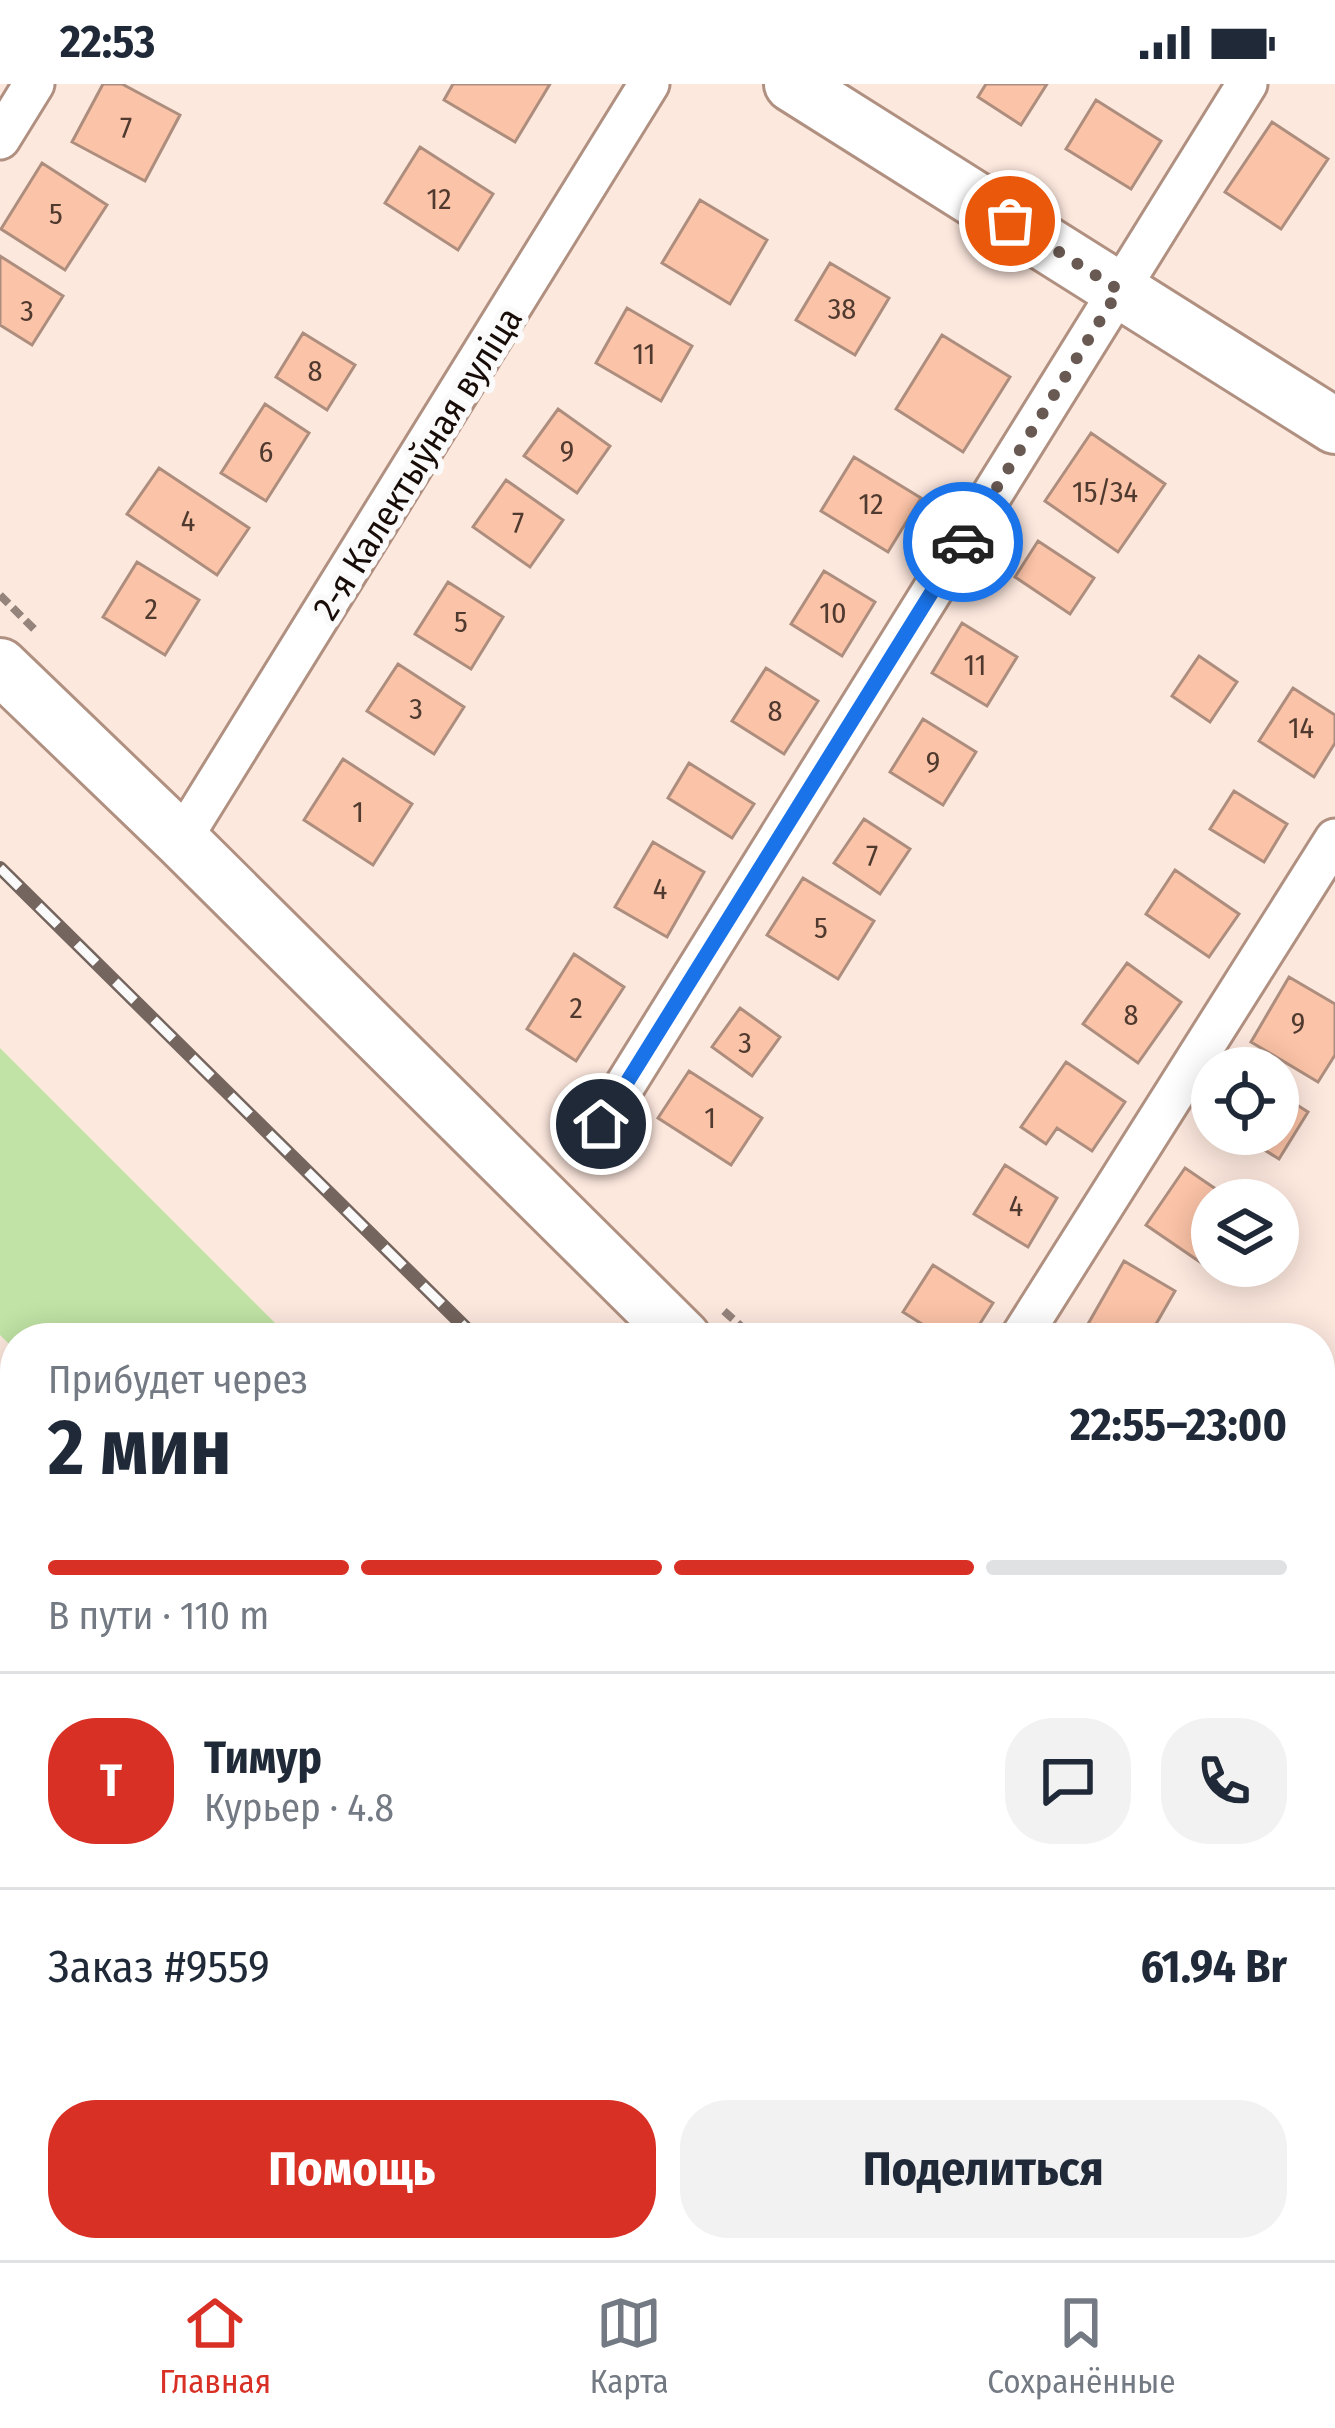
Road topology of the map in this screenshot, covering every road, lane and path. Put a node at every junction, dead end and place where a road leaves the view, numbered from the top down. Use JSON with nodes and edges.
{"nodes":[{"id":1,"x":34,"y":84,"type":"edge"},
{"id":2,"x":649,"y":84,"type":"edge"},
{"id":3,"x":792,"y":84,"type":"edge"},
{"id":4,"x":1247,"y":84,"type":"edge"},
{"id":5,"x":0,"y":139,"type":"edge"},
{"id":6,"x":1119,"y":290,"type":"junction"},
{"id":7,"x":1335,"y":426,"type":"edge"},
{"id":8,"x":0,"y":666,"type":"edge"},
{"id":9,"x":1335,"y":839,"type":"edge"},
{"id":10,"x":181,"y":840,"type":"junction"},
{"id":11,"x":601,"y":1124,"type":"dead end"},
{"id":12,"x":668,"y":1323,"type":"edge"},
{"id":13,"x":1029,"y":1323,"type":"edge"}],
"edges":[{"from":1,"to":5,"type":"street"},
{"from":2,"to":10,"type":"street","name":"2-я Калектыўная вуліца"},
{"from":3,"to":6,"type":"main road"},
{"from":4,"to":6,"type":"street"},
{"from":6,"to":7,"type":"main road"},
{"from":6,"to":11,"type":"street"},
{"from":8,"to":10,"type":"main road"},
{"from":9,"to":13,"type":"street"},
{"from":10,"to":12,"type":"main road"}]}
